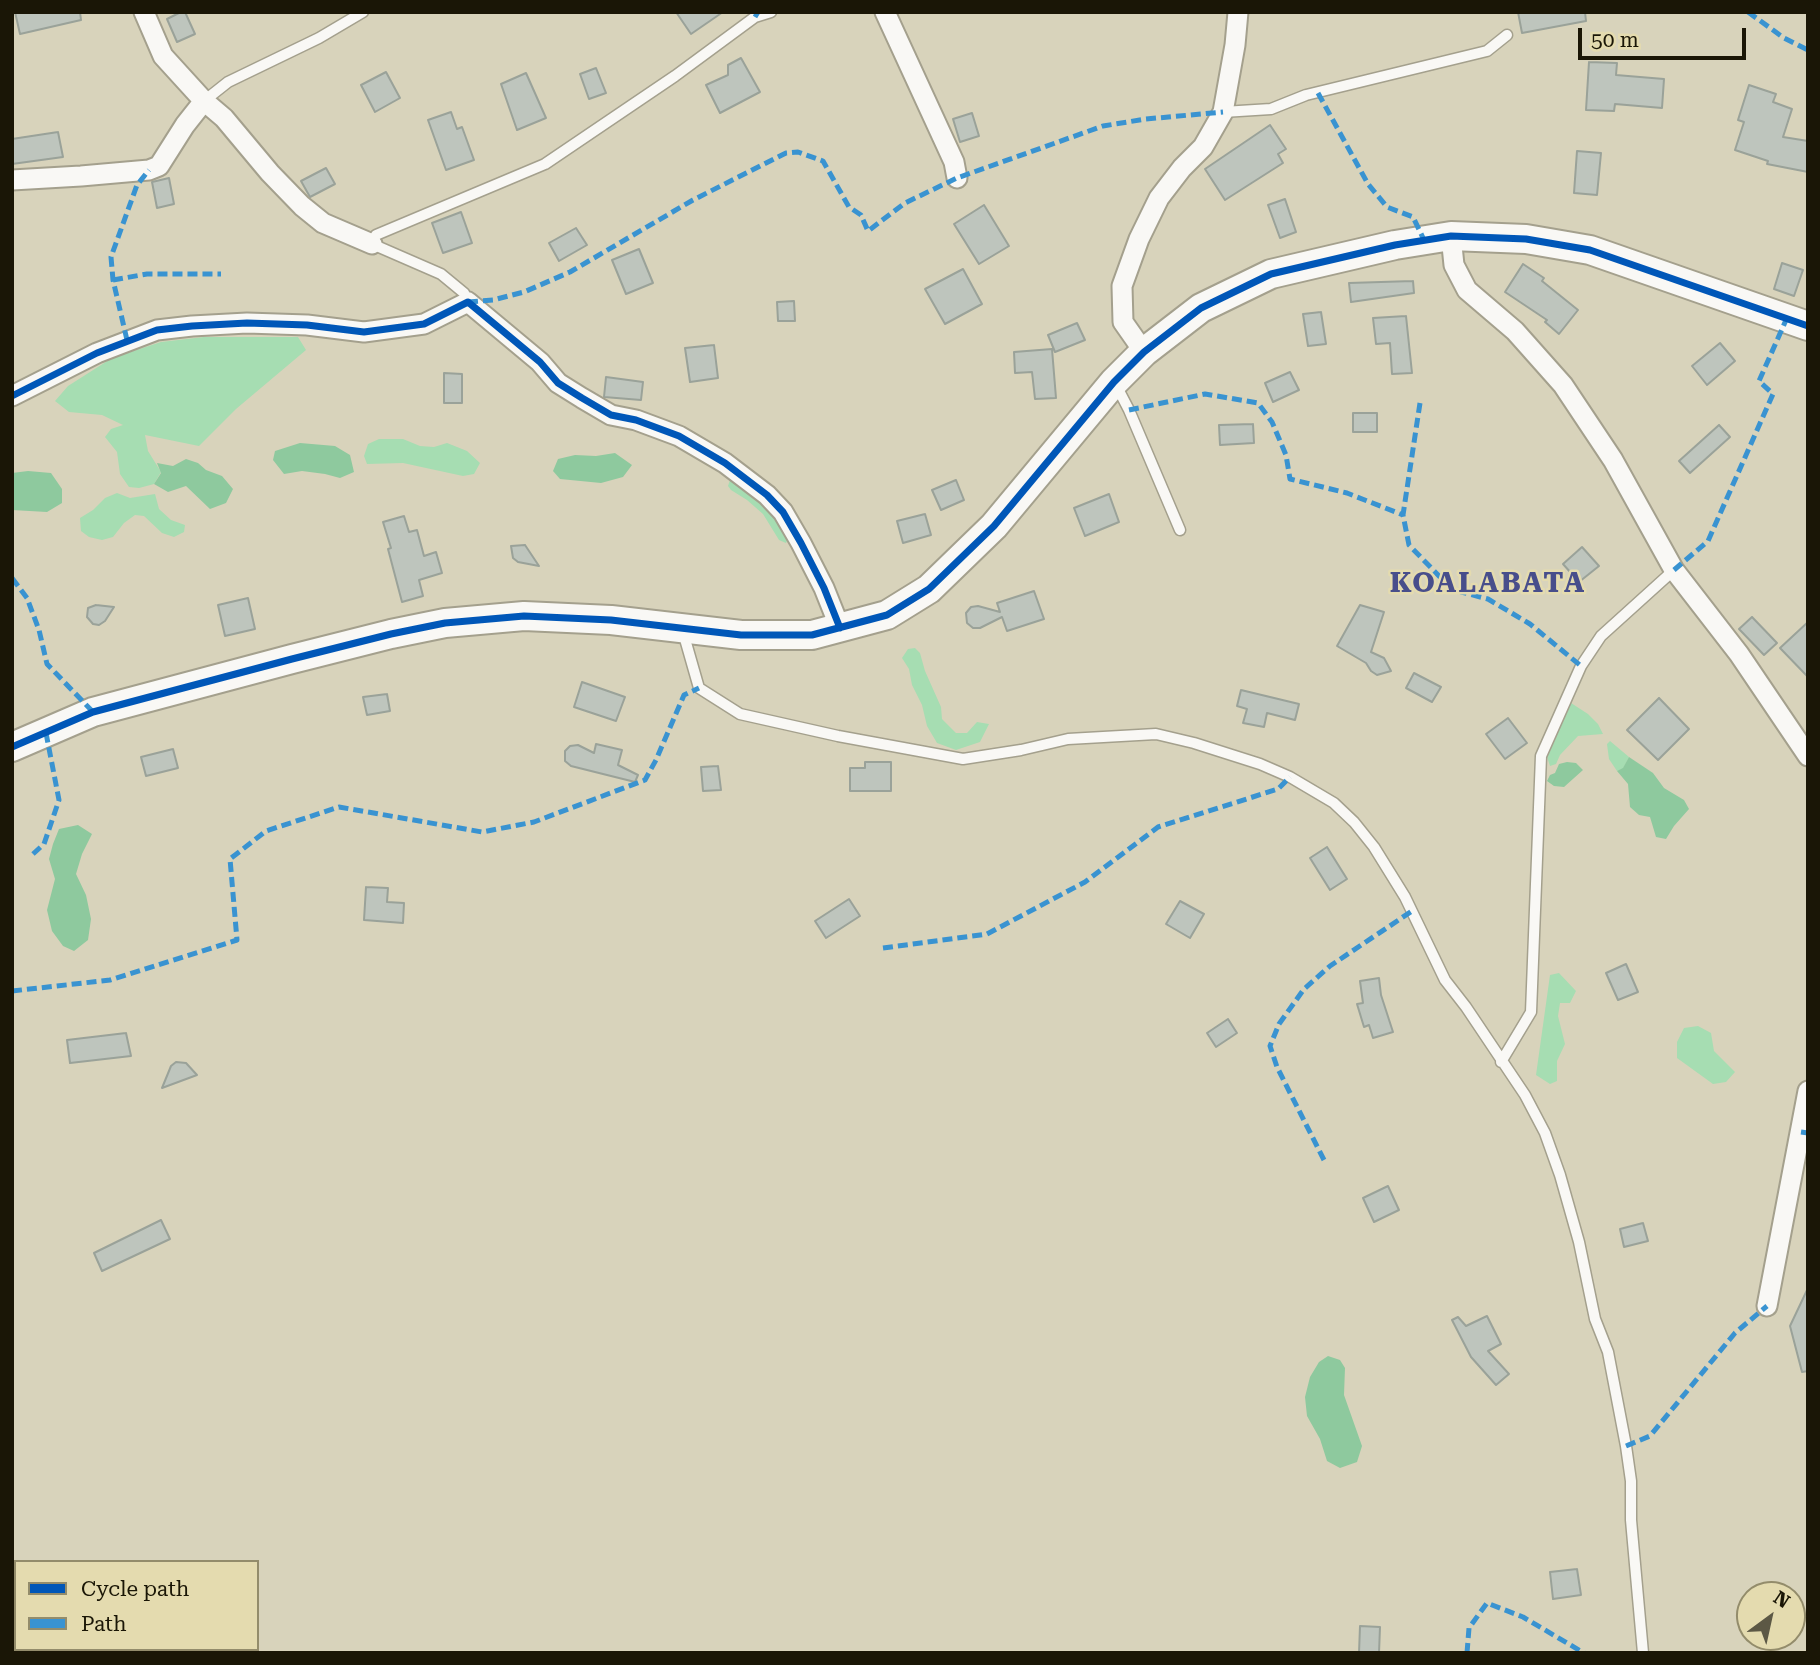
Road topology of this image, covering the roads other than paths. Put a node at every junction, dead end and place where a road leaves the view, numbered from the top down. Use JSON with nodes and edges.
{"nodes":[{"id":1,"x":144,"y":12,"type":"edge"},
{"id":2,"x":363,"y":12,"type":"edge"},
{"id":3,"x":771,"y":12,"type":"edge"},
{"id":4,"x":885,"y":12,"type":"edge"},
{"id":5,"x":1238,"y":12,"type":"edge"},
{"id":6,"x":1507,"y":35,"type":"dead end"},
{"id":7,"x":204,"y":102,"type":"junction"},
{"id":8,"x":1223,"y":112,"type":"junction"},
{"id":9,"x":957,"y":178,"type":"dead end"},
{"id":10,"x":12,"y":180,"type":"edge"},
{"id":11,"x":1451,"y":236,"type":"junction"},
{"id":12,"x":372,"y":244,"type":"junction"},
{"id":13,"x":468,"y":302,"type":"junction"},
{"id":14,"x":1808,"y":326,"type":"edge"},
{"id":15,"x":1144,"y":352,"type":"junction"},
{"id":16,"x":1114,"y":382,"type":"junction"},
{"id":17,"x":12,"y":396,"type":"edge"},
{"id":18,"x":1180,"y":530,"type":"dead end"},
{"id":19,"x":1674,"y":570,"type":"junction"},
{"id":20,"x":682,"y":628,"type":"junction"},
{"id":21,"x":840,"y":628,"type":"junction"},
{"id":22,"x":12,"y":747,"type":"edge"},
{"id":23,"x":1808,"y":756,"type":"edge"},
{"id":24,"x":1501,"y":1062,"type":"junction"},
{"id":25,"x":1808,"y":1091,"type":"edge"},
{"id":26,"x":1766,"y":1306,"type":"dead end"},
{"id":27,"x":1643,"y":1653,"type":"edge"}],
"edges":[{"from":1,"to":7,"type":"street"},
{"from":2,"to":7,"type":"lane"},
{"from":3,"to":12,"type":"lane"},
{"from":4,"to":9,"type":"street"},
{"from":5,"to":8,"type":"street"},
{"from":6,"to":8,"type":"lane"},
{"from":7,"to":10,"type":"street"},
{"from":7,"to":12,"type":"street"},
{"from":8,"to":15,"type":"street"},
{"from":11,"to":14,"type":"street"},
{"from":11,"to":15,"type":"street"},
{"from":11,"to":19,"type":"street"},
{"from":12,"to":13,"type":"lane"},
{"from":13,"to":17,"type":"street"},
{"from":13,"to":21,"type":"street"},
{"from":15,"to":16,"type":"street"},
{"from":16,"to":18,"type":"lane"},
{"from":16,"to":21,"type":"street"},
{"from":19,"to":23,"type":"street"},
{"from":19,"to":24,"type":"lane"},
{"from":20,"to":21,"type":"street"},
{"from":20,"to":22,"type":"street"},
{"from":20,"to":24,"type":"lane"},
{"from":24,"to":27,"type":"lane"},
{"from":25,"to":26,"type":"street"}]}
